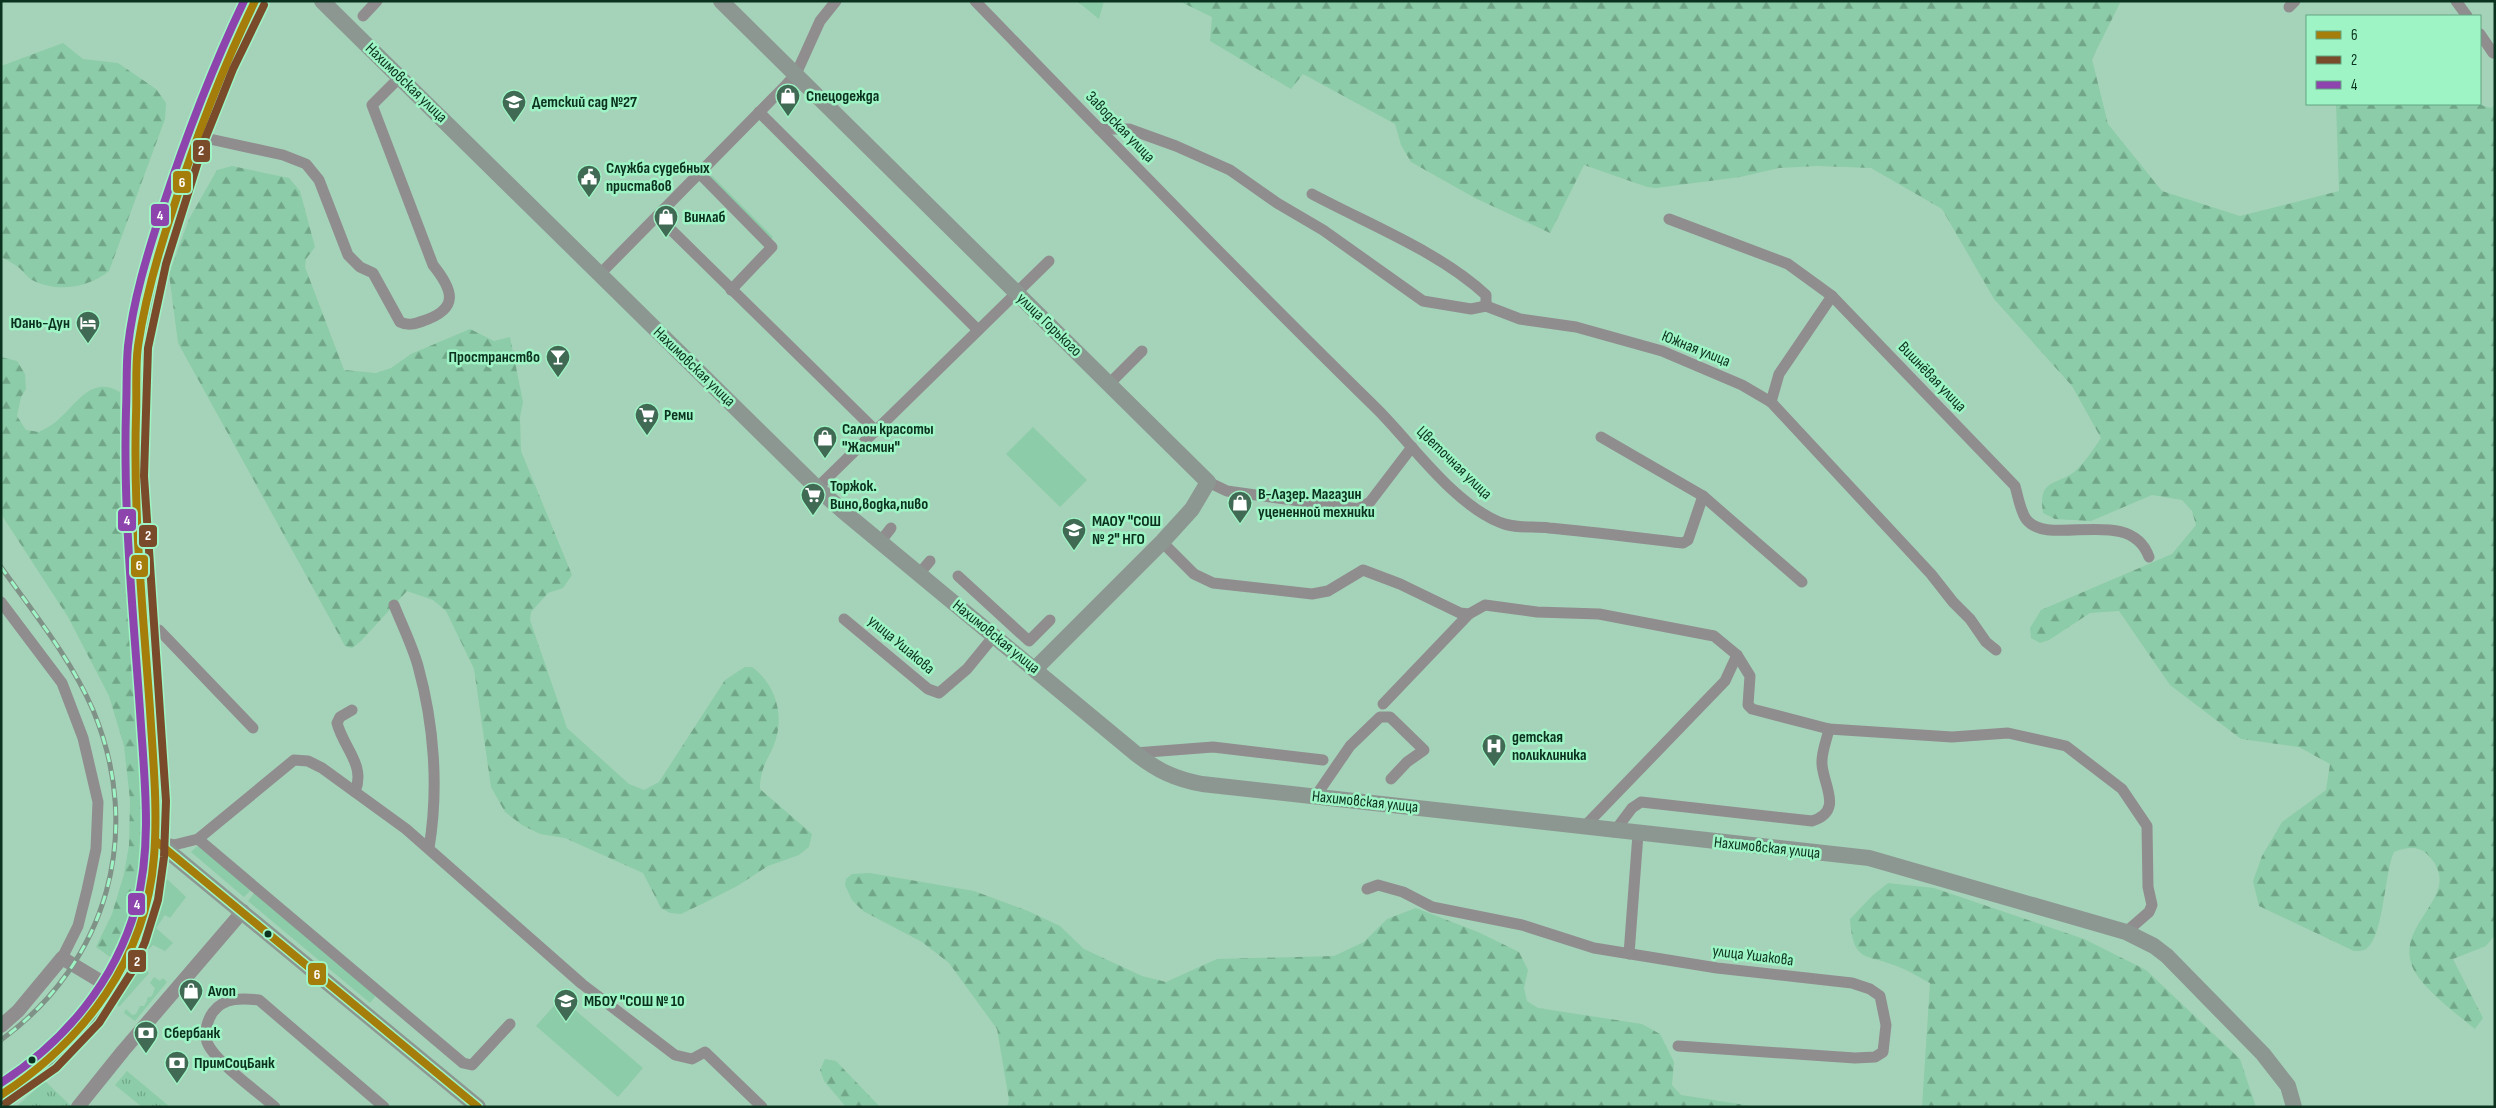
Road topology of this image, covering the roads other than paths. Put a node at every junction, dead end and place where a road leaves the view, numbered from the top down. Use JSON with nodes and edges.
{"nodes":[{"id":1,"x":255,"y":1,"type":"edge"},
{"id":2,"x":322,"y":1,"type":"edge"},
{"id":3,"x":378,"y":1,"type":"edge"},
{"id":4,"x":721,"y":1,"type":"edge"},
{"id":5,"x":836,"y":1,"type":"edge"},
{"id":6,"x":975,"y":1,"type":"edge"},
{"id":7,"x":2456,"y":1,"type":"edge"},
{"id":8,"x":2466,"y":15,"type":"edge"},
{"id":9,"x":363,"y":16,"type":"dead end"},
{"id":10,"x":2481,"y":35,"type":"edge"},
{"id":11,"x":2493,"y":53,"type":"dead end"},
{"id":12,"x":796,"y":74,"type":"junction"},
{"id":13,"x":400,"y":77,"type":"junction"},
{"id":14,"x":760,"y":112,"type":"junction"},
{"id":15,"x":1099,"y":129,"type":"junction"},
{"id":16,"x":196,"y":136,"type":"junction"},
{"id":17,"x":699,"y":174,"type":"junction"},
{"id":18,"x":1312,"y":194,"type":"dead end"},
{"id":19,"x":657,"y":216,"type":"junction"},
{"id":20,"x":1669,"y":220,"type":"dead end"},
{"id":21,"x":1049,"y":261,"type":"dead end"},
{"id":22,"x":600,"y":274,"type":"junction"},
{"id":23,"x":1241,"y":276,"type":"joint"},
{"id":24,"x":731,"y":290,"type":"junction"},
{"id":25,"x":1016,"y":293,"type":"junction"},
{"id":26,"x":1832,"y":296,"type":"junction"},
{"id":27,"x":1486,"y":306,"type":"junction"},
{"id":28,"x":978,"y":330,"type":"junction"},
{"id":29,"x":1142,"y":351,"type":"dead end"},
{"id":30,"x":1109,"y":384,"type":"junction"},
{"id":31,"x":1771,"y":402,"type":"junction"},
{"id":32,"x":876,"y":431,"type":"junction"},
{"id":33,"x":1601,"y":437,"type":"dead end"},
{"id":34,"x":1412,"y":447,"type":"junction"},
{"id":35,"x":1208,"y":482,"type":"junction"},
{"id":36,"x":817,"y":488,"type":"junction"},
{"id":37,"x":1703,"y":496,"type":"junction"},
{"id":38,"x":891,"y":528,"type":"dead end"},
{"id":39,"x":880,"y":542,"type":"junction"},
{"id":40,"x":1162,"y":542,"type":"junction"},
{"id":41,"x":2149,"y":557,"type":"dead end"},
{"id":42,"x":930,"y":561,"type":"dead end"},
{"id":43,"x":919,"y":574,"type":"junction"},
{"id":44,"x":958,"y":576,"type":"dead end"},
{"id":45,"x":1802,"y":582,"type":"dead end"},
{"id":46,"x":1,"y":602,"type":"edge"},
{"id":47,"x":394,"y":605,"type":"dead end"},
{"id":48,"x":1469,"y":614,"type":"junction"},
{"id":49,"x":844,"y":619,"type":"dead end"},
{"id":50,"x":1050,"y":620,"type":"dead end"},
{"id":51,"x":144,"y":629,"type":"junction"},
{"id":52,"x":994,"y":636,"type":"junction"},
{"id":53,"x":1996,"y":650,"type":"dead end"},
{"id":54,"x":1737,"y":655,"type":"junction"},
{"id":55,"x":1035,"y":669,"type":"junction"},
{"id":56,"x":1383,"y":704,"type":"dead end"},
{"id":57,"x":352,"y":710,"type":"dead end"},
{"id":58,"x":253,"y":728,"type":"dead end"},
{"id":59,"x":1829,"y":729,"type":"junction"},
{"id":60,"x":1134,"y":752,"type":"junction"},
{"id":61,"x":1323,"y":760,"type":"dead end"},
{"id":62,"x":1391,"y":779,"type":"dead end"},
{"id":63,"x":355,"y":792,"type":"junction"},
{"id":64,"x":1315,"y":797,"type":"junction"},
{"id":65,"x":1583,"y":828,"type":"junction"},
{"id":66,"x":1614,"y":832,"type":"junction"},
{"id":67,"x":1638,"y":834,"type":"junction"},
{"id":68,"x":198,"y":839,"type":"junction"},
{"id":69,"x":156,"y":841,"type":"junction"},
{"id":70,"x":429,"y":848,"type":"junction"},
{"id":71,"x":1367,"y":890,"type":"dead end"},
{"id":72,"x":243,"y":911,"type":"junction"},
{"id":73,"x":2126,"y":932,"type":"junction"},
{"id":74,"x":1628,"y":954,"type":"junction"},
{"id":75,"x":62,"y":958,"type":"junction"},
{"id":76,"x":110,"y":987,"type":"junction"},
{"id":77,"x":510,"y":1024,"type":"dead end"},
{"id":78,"x":1,"y":1026,"type":"edge"},
{"id":79,"x":1678,"y":1046,"type":"dead end"},
{"id":80,"x":1,"y":1095,"type":"edge"},
{"id":81,"x":78,"y":1107,"type":"edge"},
{"id":82,"x":274,"y":1107,"type":"edge"},
{"id":83,"x":384,"y":1107,"type":"edge"},
{"id":84,"x":478,"y":1107,"type":"edge"},
{"id":85,"x":762,"y":1107,"type":"edge"},
{"id":86,"x":2294,"y":1107,"type":"edge"}],
"edges":[{"from":1,"to":16,"type":"main road"},
{"from":2,"to":13,"type":"main road","name":"Нахимовская улица"},
{"from":3,"to":9,"type":"street"},
{"from":4,"to":12,"type":"main road","name":"улица Горького"},
{"from":5,"to":12,"type":"street"},
{"from":6,"to":15,"type":"street","name":"Заводская улица"},
{"from":7,"to":8,"type":"street"},
{"from":10,"to":11,"type":"street"},
{"from":12,"to":14,"type":"street"},
{"from":12,"to":25,"type":"main road","name":"улица Горького"},
{"from":13,"to":16,"type":"street"},
{"from":13,"to":22,"type":"main road","name":"Нахимовская улица"},
{"from":14,"to":17,"type":"street"},
{"from":14,"to":28,"type":"street"},
{"from":15,"to":23,"type":"street","name":"Заводская улица"},
{"from":15,"to":27,"type":"street"},
{"from":16,"to":51,"type":"main road"},
{"from":17,"to":19,"type":"street"},
{"from":17,"to":24,"type":"street"},
{"from":18,"to":27,"type":"street"},
{"from":19,"to":22,"type":"street"},
{"from":19,"to":24,"type":"street"},
{"from":20,"to":26,"type":"street","name":"Вишнёвая улица"},
{"from":21,"to":25,"type":"street"},
{"from":22,"to":36,"type":"main road","name":"Нахимовская улица"},
{"from":23,"to":34,"type":"street","name":"Цветочная улица"},
{"from":24,"to":32,"type":"street"},
{"from":25,"to":28,"type":"street"},
{"from":25,"to":30,"type":"main road","name":"улица Горького"},
{"from":26,"to":31,"type":"street"},
{"from":26,"to":41,"type":"street","name":"Вишнёвая улица"},
{"from":27,"to":31,"type":"street","name":"Южная улица"},
{"from":28,"to":32,"type":"street"},
{"from":29,"to":30,"type":"street"},
{"from":30,"to":35,"type":"main road","name":"улица Горького"},
{"from":31,"to":53,"type":"street","name":"Южная улица"},
{"from":32,"to":36,"type":"street"},
{"from":33,"to":37,"type":"street"},
{"from":34,"to":35,"type":"street","name":"улица Горького"},
{"from":34,"to":37,"type":"street","name":"Цветочная улица"},
{"from":35,"to":40,"type":"main road"},
{"from":36,"to":39,"type":"main road","name":"Нахимовская улица"},
{"from":37,"to":45,"type":"street"},
{"from":38,"to":39,"type":"street"},
{"from":39,"to":43,"type":"main road","name":"Нахимовская улица"},
{"from":40,"to":48,"type":"street"},
{"from":40,"to":55,"type":"main road"},
{"from":42,"to":43,"type":"street"},
{"from":43,"to":52,"type":"main road","name":"Нахимовская улица"},
{"from":44,"to":50,"type":"street"},
{"from":46,"to":75,"type":"street"},
{"from":47,"to":70,"type":"street"},
{"from":48,"to":54,"type":"street"},
{"from":48,"to":56,"type":"street"},
{"from":49,"to":52,"type":"street","name":"улица Ушакова"},
{"from":51,"to":58,"type":"street"},
{"from":51,"to":69,"type":"main road"},
{"from":52,"to":55,"type":"main road","name":"Нахимовская улица"},
{"from":54,"to":59,"type":"street"},
{"from":54,"to":65,"type":"street"},
{"from":55,"to":60,"type":"main road","name":"Нахимовская улица"},
{"from":57,"to":63,"type":"street"},
{"from":59,"to":66,"type":"street"},
{"from":59,"to":73,"type":"street"},
{"from":60,"to":61,"type":"street"},
{"from":60,"to":64,"type":"main road","name":"Нахимовская улица"},
{"from":62,"to":64,"type":"street"},
{"from":63,"to":68,"type":"street"},
{"from":63,"to":70,"type":"street"},
{"from":64,"to":65,"type":"main road","name":"Нахимовская улица"},
{"from":65,"to":66,"type":"main road","name":"Нахимовская улица"},
{"from":66,"to":67,"type":"main road","name":"Нахимовская улица"},
{"from":67,"to":73,"type":"main road","name":"Нахимовская улица"},
{"from":67,"to":74,"type":"street"},
{"from":68,"to":69,"type":"street"},
{"from":68,"to":77,"type":"street"},
{"from":69,"to":72,"type":"main road"},
{"from":69,"to":76,"type":"main road"},
{"from":70,"to":85,"type":"street"},
{"from":71,"to":74,"type":"street","name":"улица Ушакова"},
{"from":72,"to":81,"type":"street"},
{"from":72,"to":84,"type":"main road"},
{"from":73,"to":86,"type":"main road","name":"Нахимовская улица"},
{"from":74,"to":79,"type":"street","name":"улица Ушакова"},
{"from":75,"to":76,"type":"street"},
{"from":75,"to":78,"type":"street"},
{"from":76,"to":80,"type":"main road"},
{"from":82,"to":83,"type":"street"}]}
